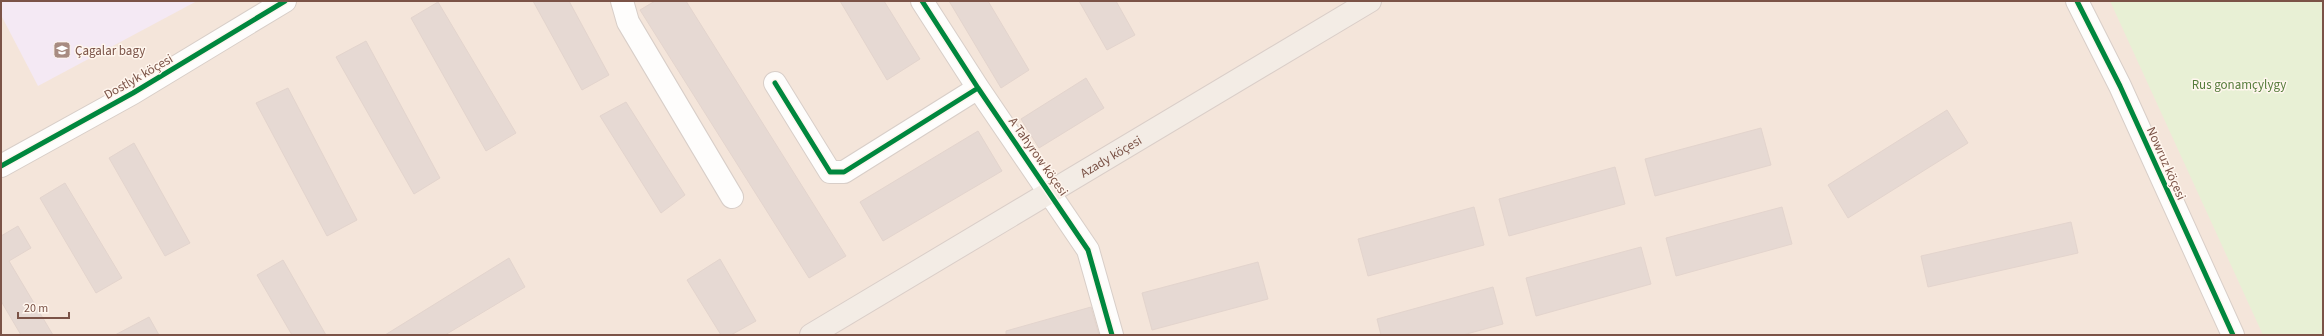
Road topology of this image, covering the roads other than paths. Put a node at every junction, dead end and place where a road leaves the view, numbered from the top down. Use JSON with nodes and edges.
{"nodes":[{"id":1,"x":622,"y":1,"type":"edge"},
{"id":2,"x":922,"y":1,"type":"edge"},
{"id":3,"x":1370,"y":1,"type":"edge"},
{"id":4,"x":2078,"y":1,"type":"edge"},
{"id":5,"x":278,"y":3,"type":"edge"},
{"id":6,"x":775,"y":83,"type":"dead end"},
{"id":7,"x":978,"y":88,"type":"junction"},
{"id":8,"x":1,"y":166,"type":"edge"},
{"id":9,"x":1050,"y":192,"type":"junction"},
{"id":10,"x":732,"y":197,"type":"dead end"},
{"id":11,"x":811,"y":335,"type":"edge"},
{"id":12,"x":1112,"y":335,"type":"edge"},
{"id":13,"x":2233,"y":335,"type":"edge"}],
"edges":[{"from":1,"to":10,"type":"street"},
{"from":2,"to":7,"type":"street","name":"A Tahyrow köçesi"},
{"from":3,"to":9,"type":"main road","name":"Azady köçesi"},
{"from":4,"to":13,"type":"street","name":"Nowruz köçesi"},
{"from":5,"to":8,"type":"street","name":"Dostlyk köçesi"},
{"from":6,"to":7,"type":"street"},
{"from":7,"to":9,"type":"street","name":"A Tahyrow köçesi"},
{"from":9,"to":11,"type":"main road","name":"Azady köçesi"},
{"from":9,"to":12,"type":"street","name":"A Tahyrow köçesi"}]}
